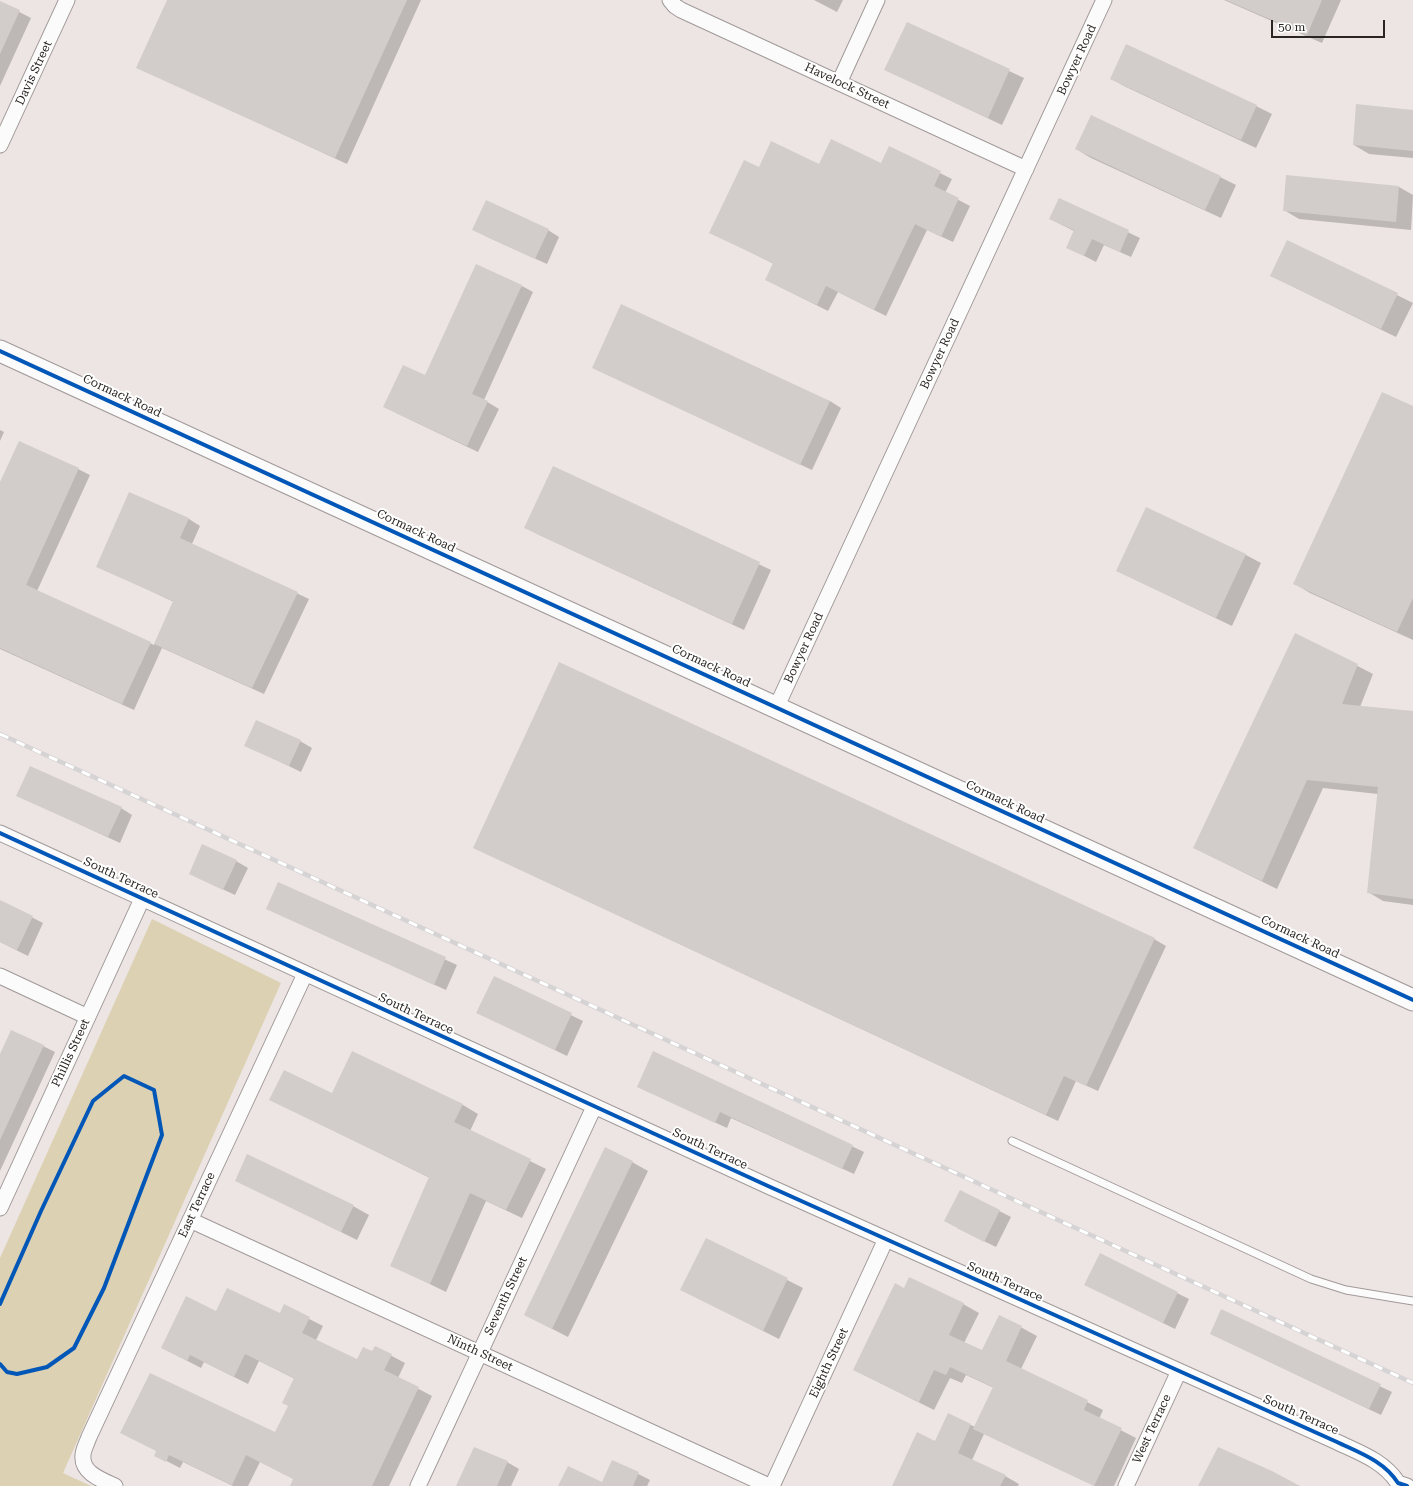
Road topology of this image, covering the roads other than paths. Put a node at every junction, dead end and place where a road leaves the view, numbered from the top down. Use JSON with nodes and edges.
{"nodes":[{"id":1,"x":67,"y":0,"type":"edge"},
{"id":2,"x":670,"y":0,"type":"edge"},
{"id":3,"x":877,"y":0,"type":"edge"},
{"id":4,"x":1104,"y":0,"type":"edge"},
{"id":5,"x":839,"y":83,"type":"junction"},
{"id":6,"x":0,"y":145,"type":"edge"},
{"id":7,"x":1026,"y":169,"type":"junction"},
{"id":8,"x":0,"y":351,"type":"edge"},
{"id":9,"x":776,"y":708,"type":"junction"},
{"id":10,"x":0,"y":833,"type":"edge"},
{"id":11,"x":142,"y":899,"type":"junction"},
{"id":12,"x":305,"y":974,"type":"junction"},
{"id":13,"x":0,"y":976,"type":"edge"},
{"id":14,"x":1413,"y":1000,"type":"edge"},
{"id":15,"x":88,"y":1017,"type":"junction"},
{"id":16,"x":594,"y":1106,"type":"junction"},
{"id":17,"x":1012,"y":1141,"type":"dead end"},
{"id":18,"x":0,"y":1208,"type":"edge"},
{"id":19,"x":190,"y":1220,"type":"junction"},
{"id":20,"x":886,"y":1240,"type":"junction"},
{"id":21,"x":1413,"y":1301,"type":"edge"},
{"id":22,"x":480,"y":1353,"type":"junction"},
{"id":23,"x":1179,"y":1371,"type":"junction"},
{"id":24,"x":1401,"y":1485,"type":"edge"},
{"id":25,"x":115,"y":1486,"type":"edge"},
{"id":26,"x":418,"y":1486,"type":"edge"},
{"id":27,"x":770,"y":1486,"type":"edge"},
{"id":28,"x":1126,"y":1486,"type":"edge"}],
"edges":[{"from":1,"to":6,"type":"street","name":"Davis Street"},
{"from":2,"to":5,"type":"street","name":"Havelock Street"},
{"from":3,"to":5,"type":"street"},
{"from":4,"to":7,"type":"street","name":"Bowyer Road"},
{"from":5,"to":7,"type":"street","name":"Havelock Street"},
{"from":7,"to":9,"type":"street","name":"Bowyer Road"},
{"from":8,"to":9,"type":"street","name":"Cormack Road"},
{"from":9,"to":14,"type":"street","name":"Cormack Road"},
{"from":10,"to":11,"type":"street","name":"South Terrace"},
{"from":11,"to":12,"type":"street","name":"South Terrace"},
{"from":11,"to":15,"type":"street","name":"Phillis Street"},
{"from":12,"to":16,"type":"street","name":"South Terrace"},
{"from":12,"to":19,"type":"street","name":"East Terrace"},
{"from":13,"to":15,"type":"street"},
{"from":15,"to":18,"type":"street","name":"Phillis Street"},
{"from":16,"to":20,"type":"street","name":"South Terrace"},
{"from":16,"to":22,"type":"street","name":"Seventh Street"},
{"from":17,"to":21,"type":"lane"},
{"from":19,"to":22,"type":"street","name":"Ninth Street"},
{"from":19,"to":25,"type":"street","name":"East Terrace"},
{"from":20,"to":23,"type":"street","name":"South Terrace"},
{"from":20,"to":27,"type":"street","name":"Eighth Street"},
{"from":22,"to":26,"type":"street","name":"Seventh Street"},
{"from":22,"to":27,"type":"street","name":"Ninth Street"},
{"from":23,"to":24,"type":"street","name":"South Terrace"},
{"from":23,"to":28,"type":"street","name":"West Terrace"}]}
